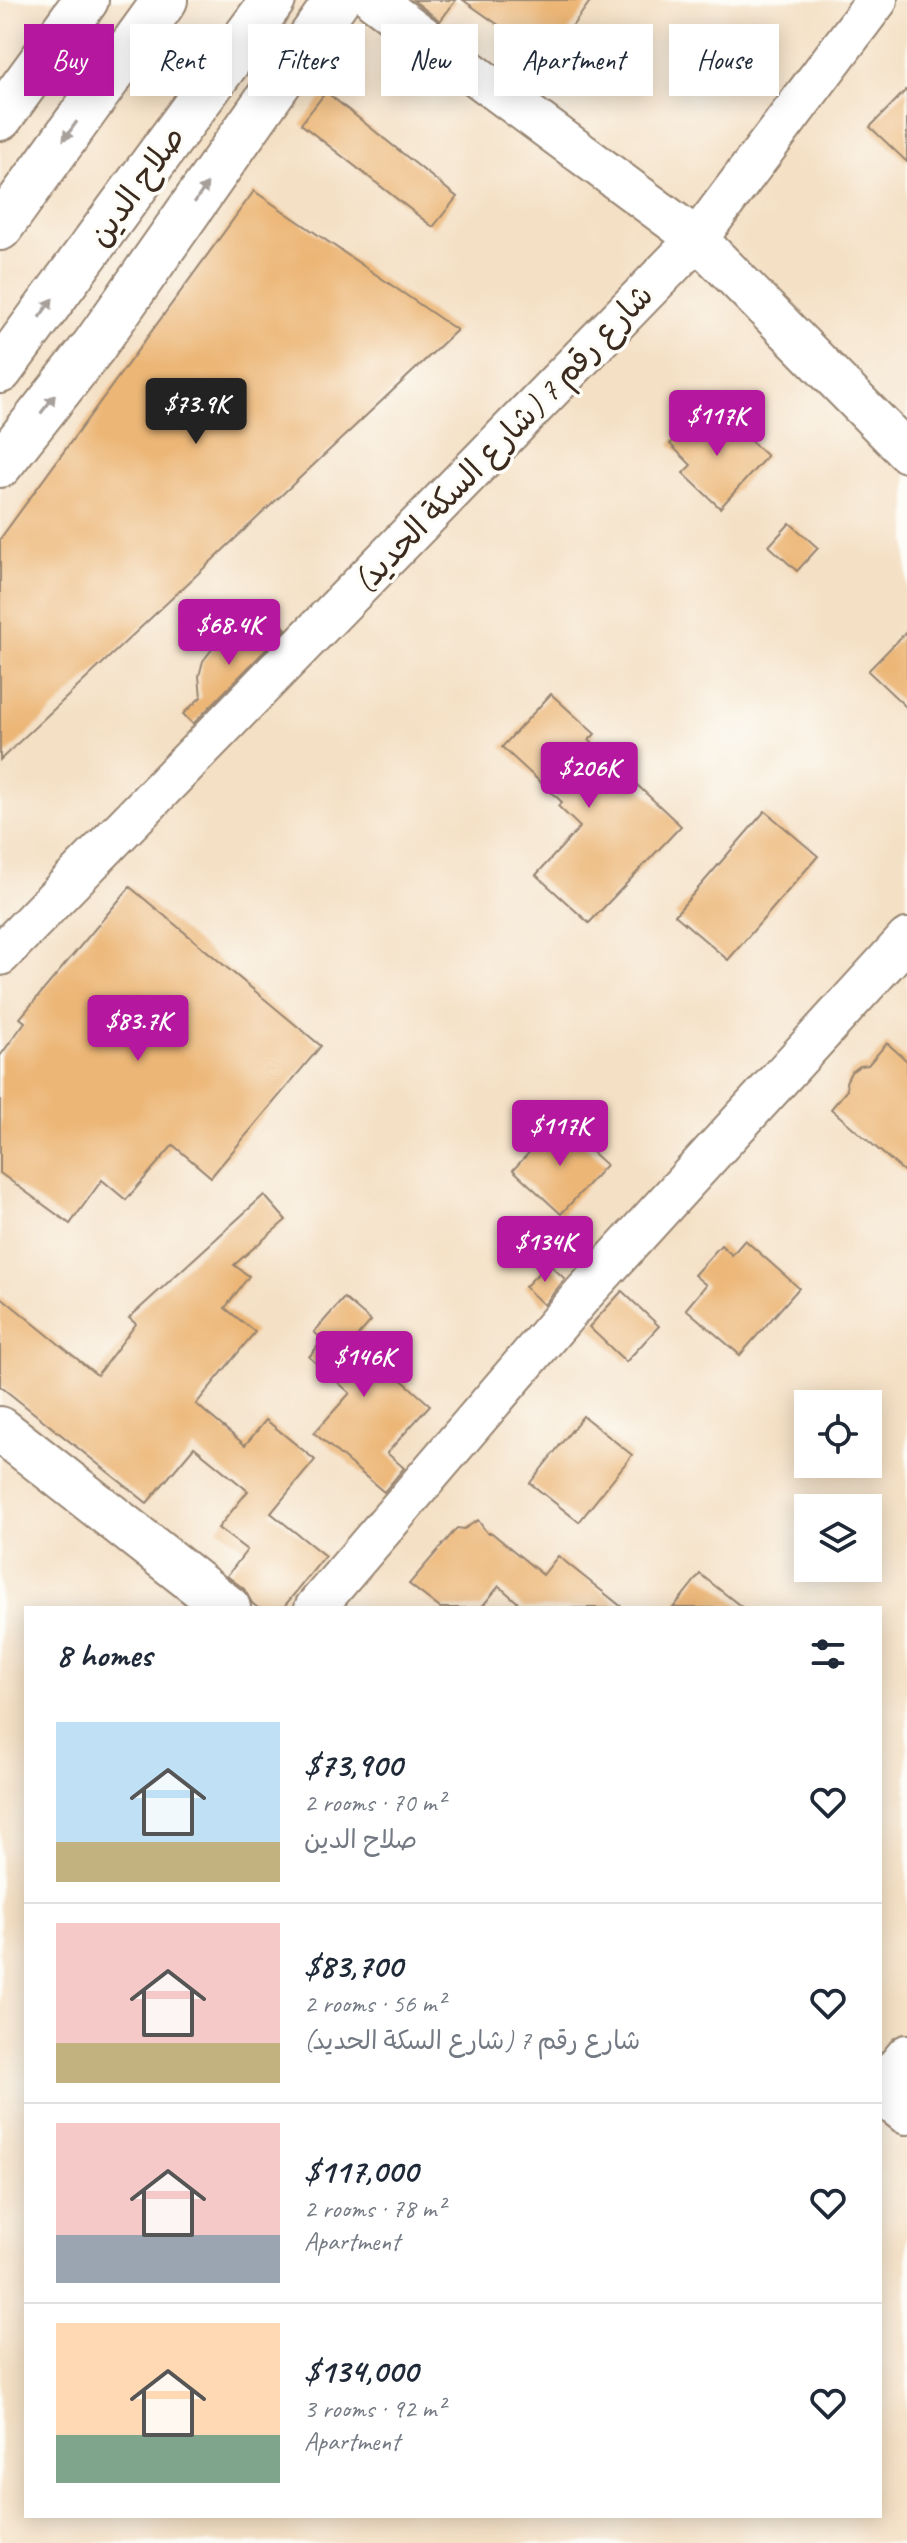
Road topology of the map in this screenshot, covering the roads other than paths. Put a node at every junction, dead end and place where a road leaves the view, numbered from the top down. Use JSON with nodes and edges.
{"nodes":[{"id":1,"x":86,"y":0,"type":"edge"},
{"id":2,"x":165,"y":0,"type":"edge"},
{"id":3,"x":273,"y":0,"type":"edge"},
{"id":4,"x":337,"y":0,"type":"edge"},
{"id":5,"x":374,"y":0,"type":"edge"},
{"id":6,"x":877,"y":0,"type":"edge"},
{"id":7,"x":0,"y":118,"type":"edge"},
{"id":8,"x":0,"y":228,"type":"edge"},
{"id":9,"x":697,"y":239,"type":"junction"},
{"id":10,"x":0,"y":371,"type":"edge"},
{"id":11,"x":907,"y":452,"type":"edge"},
{"id":12,"x":0,"y":465,"type":"edge"},
{"id":13,"x":907,"y":939,"type":"edge"},
{"id":14,"x":0,"y":955,"type":"edge"},
{"id":15,"x":0,"y":1429,"type":"edge"},
{"id":16,"x":225,"y":1606,"type":"edge"},
{"id":17,"x":317,"y":1606,"type":"edge"},
{"id":18,"x":907,"y":2055,"type":"edge"},
{"id":19,"x":882,"y":2087,"type":"edge"},
{"id":20,"x":882,"y":2092,"type":"edge"},
{"id":21,"x":907,"y":2112,"type":"edge"}],
"edges":[{"from":1,"to":7,"type":"main road"},
{"from":2,"to":8,"type":"main road","one_way":true},
{"from":10,"to":3,"type":"main road","name":"صلاح الدين","one_way":true},
{"from":12,"to":4,"type":"main road","one_way":true},
{"from":5,"to":9,"type":"street"},
{"from":6,"to":9,"type":"street","name":"شارع رقم 7 (شارع السكة الحديد)"},
{"from":9,"to":11,"type":"street"},
{"from":9,"to":14,"type":"street","name":"شارع رقم 7 (شارع السكة الحديد)"},
{"from":13,"to":17,"type":"street"},
{"from":15,"to":16,"type":"main road"},
{"from":18,"to":19,"type":"street"},
{"from":20,"to":21,"type":"main road"}]}
